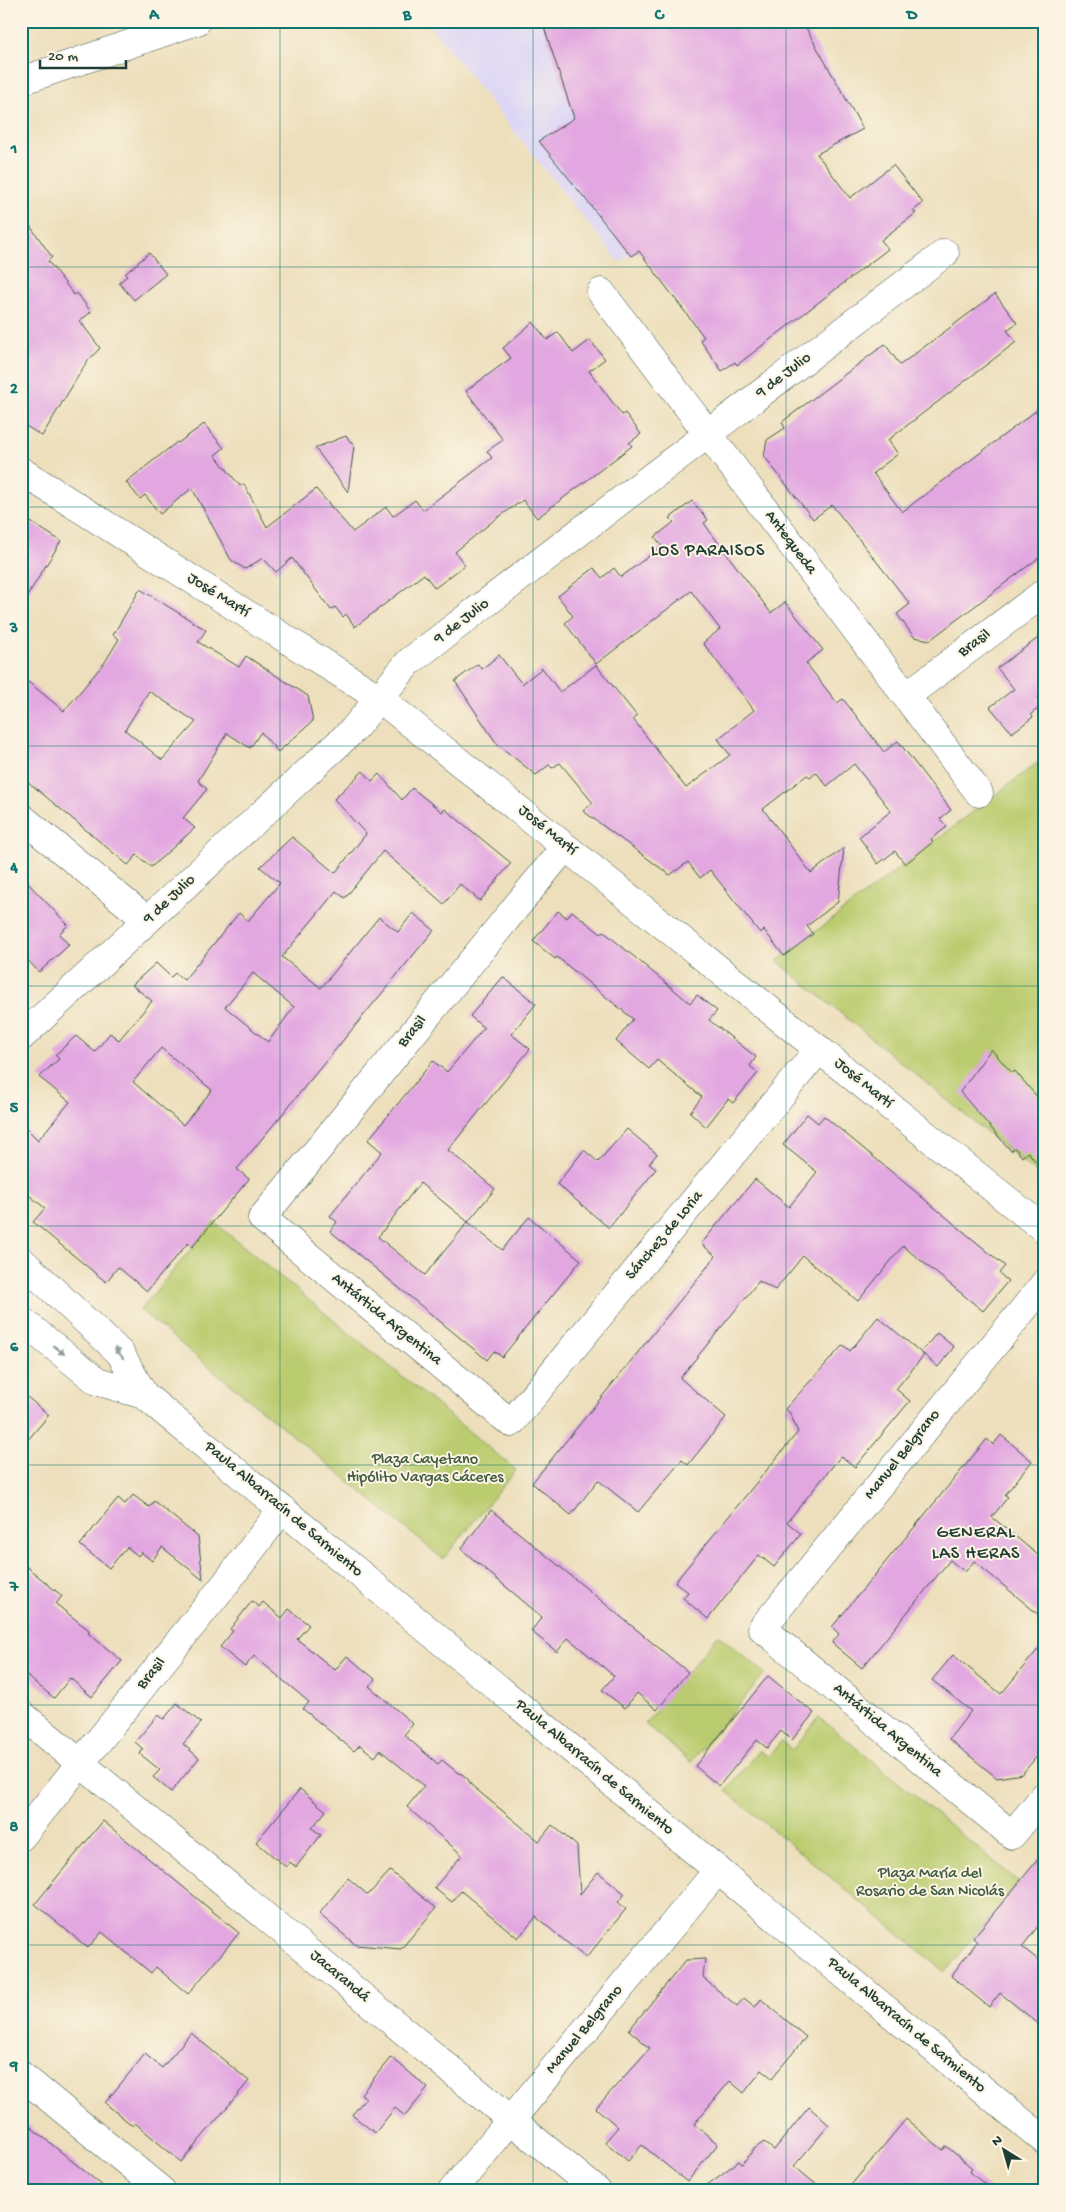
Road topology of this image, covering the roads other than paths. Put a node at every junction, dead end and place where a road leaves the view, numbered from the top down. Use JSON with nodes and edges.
{"nodes":[{"id":1,"x":197,"y":21,"type":"edge"},
{"id":2,"x":21,"y":81,"type":"edge"},
{"id":3,"x":945,"y":253,"type":"dead end"},
{"id":4,"x":601,"y":292,"type":"dead end"},
{"id":5,"x":708,"y":434,"type":"junction"},
{"id":6,"x":21,"y":471,"type":"edge"},
{"id":7,"x":1045,"y":592,"type":"edge"},
{"id":8,"x":906,"y":696,"type":"junction"},
{"id":9,"x":380,"y":698,"type":"junction"},
{"id":10,"x":979,"y":793,"type":"dead end"},
{"id":11,"x":21,"y":817,"type":"edge"},
{"id":12,"x":565,"y":847,"type":"junction"},
{"id":13,"x":148,"y":920,"type":"junction"},
{"id":14,"x":21,"y":1038,"type":"edge"},
{"id":15,"x":819,"y":1049,"type":"junction"},
{"id":16,"x":262,"y":1218,"type":"joint"},
{"id":17,"x":1045,"y":1230,"type":"edge"},
{"id":18,"x":21,"y":1260,"type":"edge"},
{"id":19,"x":1045,"y":1283,"type":"edge"},
{"id":20,"x":21,"y":1320,"type":"edge"},
{"id":21,"x":144,"y":1395,"type":"junction"},
{"id":22,"x":511,"y":1423,"type":"joint"},
{"id":23,"x":282,"y":1509,"type":"junction"},
{"id":24,"x":762,"y":1628,"type":"joint"},
{"id":25,"x":21,"y":1714,"type":"edge"},
{"id":26,"x":80,"y":1763,"type":"junction"},
{"id":27,"x":1045,"y":1795,"type":"edge"},
{"id":28,"x":21,"y":1837,"type":"edge"},
{"id":29,"x":718,"y":1870,"type":"junction"},
{"id":30,"x":21,"y":2075,"type":"edge"},
{"id":31,"x":511,"y":2119,"type":"junction"},
{"id":32,"x":1045,"y":2141,"type":"edge"},
{"id":33,"x":162,"y":2191,"type":"edge"},
{"id":34,"x":452,"y":2191,"type":"edge"},
{"id":35,"x":597,"y":2191,"type":"edge"}],
"edges":[{"from":1,"to":2,"type":"street"},
{"from":3,"to":5,"type":"street","name":"9 de Julio"},
{"from":4,"to":5,"type":"street","name":"Antequeda"},
{"from":5,"to":8,"type":"street","name":"Antequeda"},
{"from":5,"to":9,"type":"street","name":"9 de Julio"},
{"from":6,"to":9,"type":"street","name":"José Martí"},
{"from":7,"to":8,"type":"street","name":"Brasil"},
{"from":8,"to":10,"type":"street","name":"Antequeda"},
{"from":9,"to":12,"type":"street","name":"José Martí"},
{"from":9,"to":13,"type":"street","name":"9 de Julio"},
{"from":11,"to":13,"type":"street"},
{"from":12,"to":15,"type":"street","name":"José Martí"},
{"from":12,"to":16,"type":"street","name":"Brasil"},
{"from":13,"to":14,"type":"street","name":"9 de Julio"},
{"from":15,"to":17,"type":"street","name":"José Martí"},
{"from":15,"to":22,"type":"street","name":"Sánchez de Loria"},
{"from":16,"to":22,"type":"street","name":"Antártida Argentina"},
{"from":21,"to":18,"type":"street","name":"Paula Albarracín de Sarmiento","one_way":true},
{"from":19,"to":24,"type":"street","name":"Manuel Belgrano"},
{"from":20,"to":21,"type":"street","name":"Paula Albarracín de Sarmiento","one_way":true},
{"from":21,"to":23,"type":"street","name":"Paula Albarracín de Sarmiento"},
{"from":23,"to":26,"type":"street","name":"Brasil"},
{"from":23,"to":29,"type":"street","name":"Paula Albarracín de Sarmiento"},
{"from":24,"to":27,"type":"street","name":"Antártida Argentina"},
{"from":25,"to":26,"type":"street","name":"Jacarandá"},
{"from":26,"to":28,"type":"street","name":"Brasil"},
{"from":26,"to":31,"type":"street","name":"Jacarandá"},
{"from":29,"to":31,"type":"street","name":"Manuel Belgrano"},
{"from":29,"to":32,"type":"street","name":"Paula Albarracín de Sarmiento"},
{"from":30,"to":33,"type":"street"},
{"from":31,"to":34,"type":"street","name":"Manuel Belgrano"},
{"from":31,"to":35,"type":"street","name":"Jacarandá"}]}
